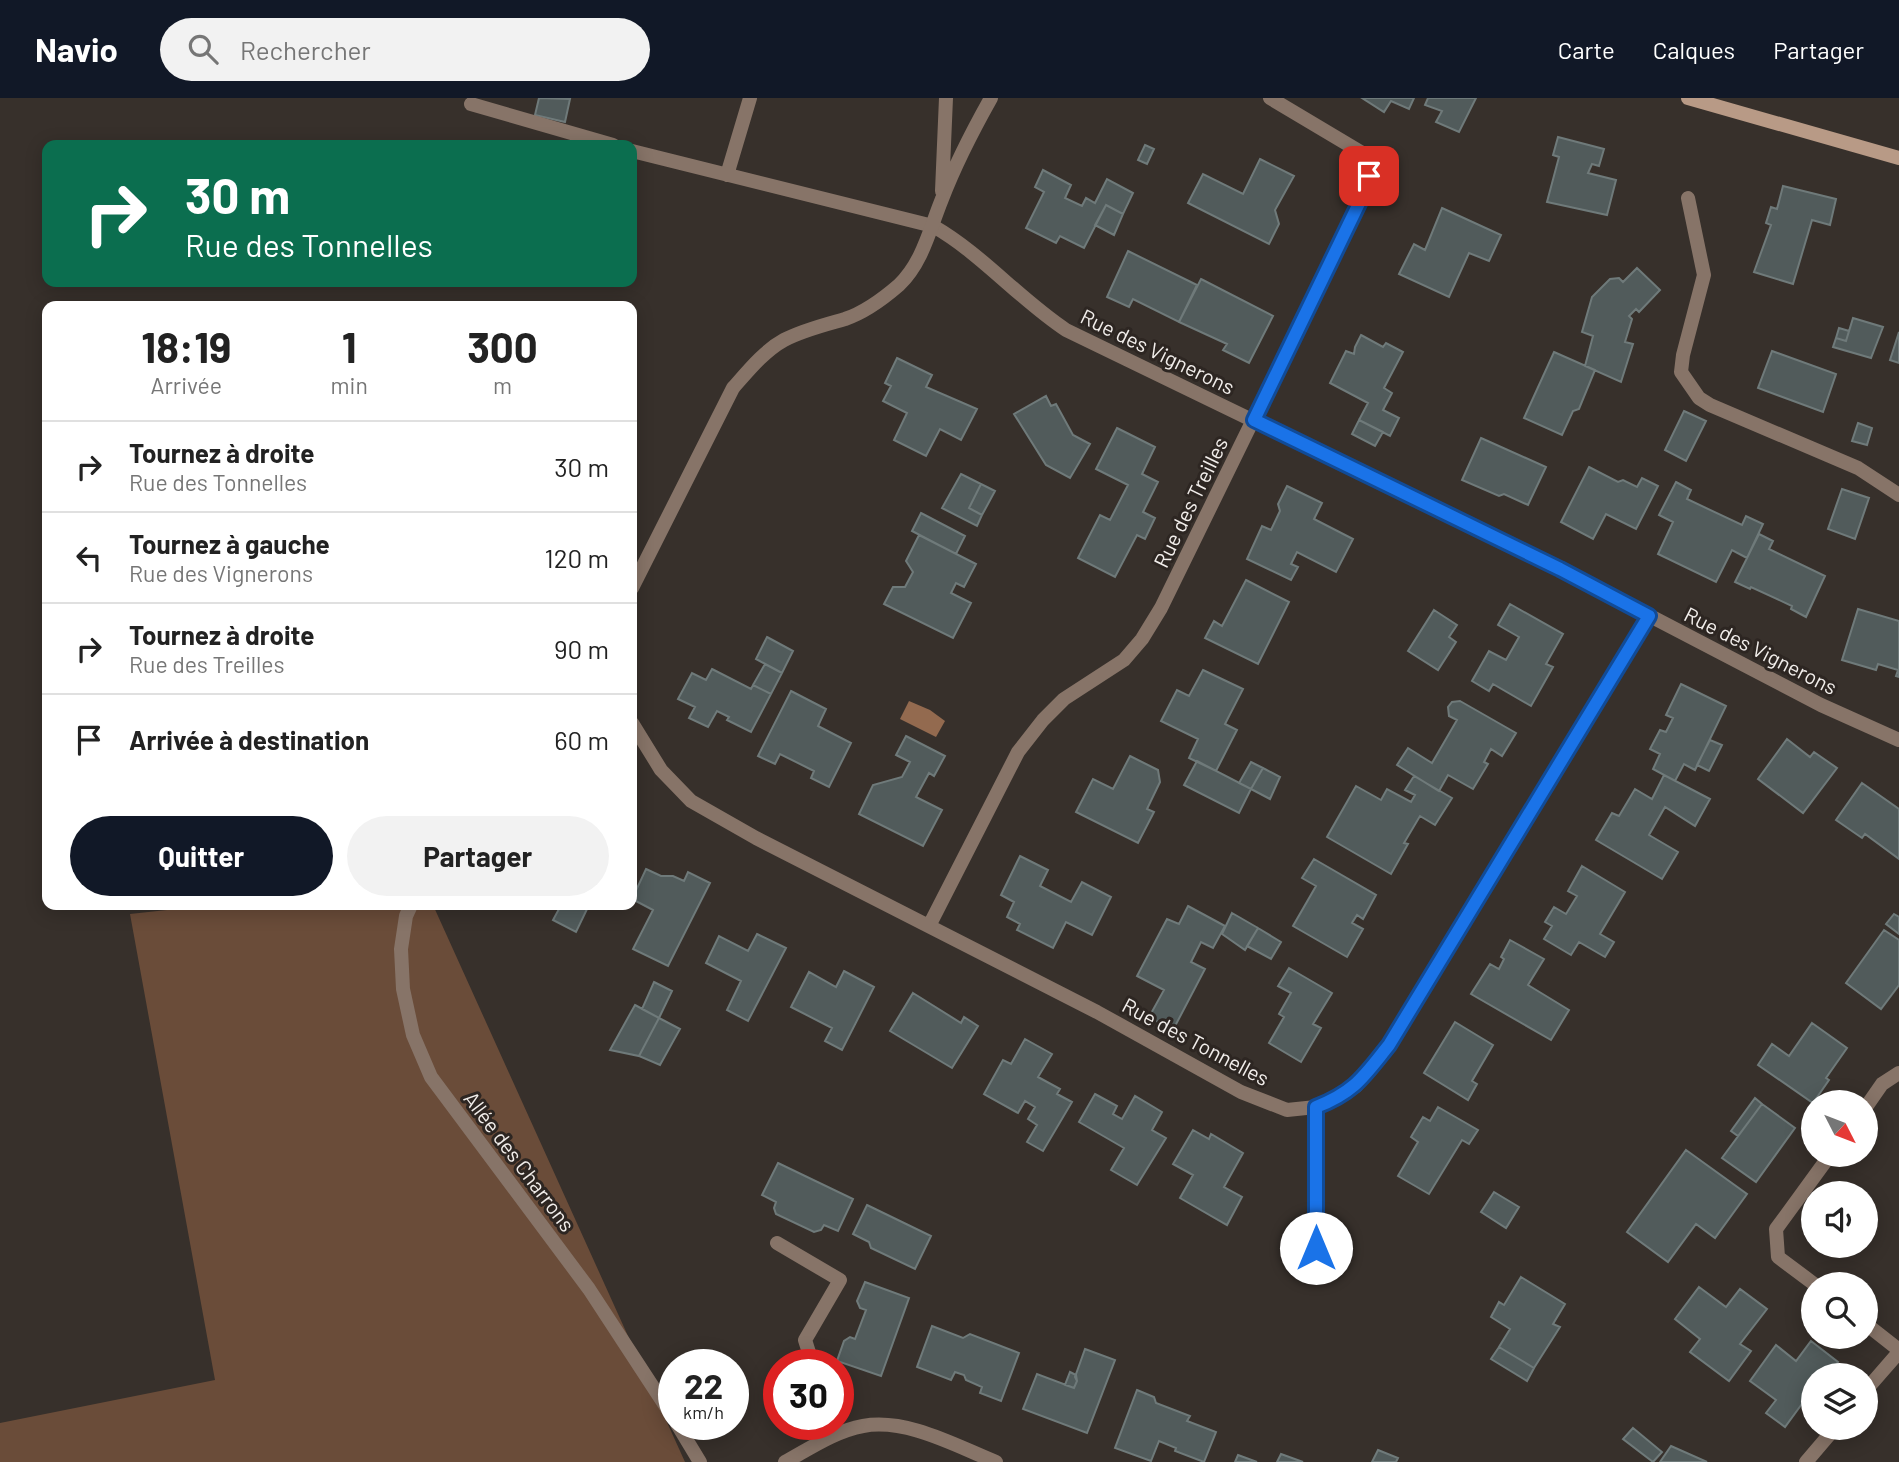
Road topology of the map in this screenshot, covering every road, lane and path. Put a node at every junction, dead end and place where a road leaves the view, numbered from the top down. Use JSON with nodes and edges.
{"nodes":[{"id":1,"x":750,"y":98,"type":"edge"},
{"id":2,"x":946,"y":98,"type":"edge"},
{"id":3,"x":991,"y":98,"type":"edge"},
{"id":4,"x":1270,"y":98,"type":"edge"},
{"id":5,"x":1688,"y":98,"type":"edge"},
{"id":6,"x":471,"y":104,"type":"dead end"},
{"id":7,"x":596,"y":140,"type":"edge"},
{"id":8,"x":637,"y":152,"type":"edge"},
{"id":9,"x":1899,"y":158,"type":"edge"},
{"id":10,"x":727,"y":175,"type":"junction"},
{"id":11,"x":1688,"y":198,"type":"dead end"},
{"id":12,"x":942,"y":199,"type":"junction"},
{"id":13,"x":933,"y":226,"type":"junction"},
{"id":14,"x":1254,"y":420,"type":"junction"},
{"id":15,"x":1899,"y":495,"type":"edge"},
{"id":16,"x":637,"y":578,"type":"edge"},
{"id":17,"x":1649,"y":616,"type":"junction"},
{"id":18,"x":637,"y":731,"type":"edge"},
{"id":19,"x":1899,"y":740,"type":"edge"},
{"id":20,"x":409,"y":910,"type":"edge"},
{"id":21,"x":929,"y":926,"type":"junction"},
{"id":22,"x":1899,"y":1073,"type":"edge"},
{"id":23,"x":1878,"y":1090,"type":"edge"},
{"id":24,"x":1316,"y":1107,"type":"junction"},
{"id":25,"x":1821,"y":1167,"type":"edge"},
{"id":26,"x":776,"y":1243,"type":"dead end"},
{"id":27,"x":1316,"y":1248,"type":"dead end"},
{"id":28,"x":1801,"y":1274,"type":"edge"},
{"id":29,"x":1878,"y":1334,"type":"edge"},
{"id":30,"x":808,"y":1349,"type":"edge"},
{"id":31,"x":1899,"y":1351,"type":"edge"},
{"id":32,"x":1878,"y":1376,"type":"edge"},
{"id":33,"x":658,"y":1395,"type":"edge"},
{"id":34,"x":854,"y":1427,"type":"edge"},
{"id":35,"x":687,"y":1440,"type":"edge"},
{"id":36,"x":820,"y":1440,"type":"edge"},
{"id":37,"x":1825,"y":1440,"type":"edge"},
{"id":38,"x":700,"y":1462,"type":"edge"},
{"id":39,"x":785,"y":1462,"type":"edge"},
{"id":40,"x":996,"y":1462,"type":"edge"},
{"id":41,"x":1806,"y":1462,"type":"edge"}],
"edges":[{"from":1,"to":10,"type":"street"},
{"from":2,"to":12,"type":"street"},
{"from":3,"to":12,"type":"street"},
{"from":4,"to":14,"type":"street","name":"Rue des Treilles"},
{"from":5,"to":9,"type":"main road"},
{"from":6,"to":7,"type":"street"},
{"from":8,"to":10,"type":"street","name":"Rue des Vignerons"},
{"from":10,"to":13,"type":"street","name":"Rue des Vignerons"},
{"from":11,"to":15,"type":"street"},
{"from":12,"to":13,"type":"street"},
{"from":13,"to":14,"type":"street","name":"Rue des Vignerons"},
{"from":13,"to":16,"type":"street"},
{"from":14,"to":17,"type":"street","name":"Rue des Vignerons"},
{"from":14,"to":21,"type":"street","name":"Rue des Treilles"},
{"from":17,"to":19,"type":"street","name":"Rue des Vignerons"},
{"from":17,"to":24,"type":"street","name":"Rue des Tonnelles"},
{"from":18,"to":21,"type":"street","name":"Rue des Tonnelles"},
{"from":20,"to":33,"type":"street","name":"Allée des Charrons"},
{"from":21,"to":24,"type":"street","name":"Rue des Tonnelles"},
{"from":22,"to":23,"type":"street"},
{"from":24,"to":27,"type":"street"},
{"from":25,"to":28,"type":"street"},
{"from":26,"to":30,"type":"street"},
{"from":29,"to":31,"type":"street"},
{"from":31,"to":32,"type":"street"},
{"from":34,"to":40,"type":"street"},
{"from":35,"to":38,"type":"street"},
{"from":36,"to":39,"type":"street"},
{"from":37,"to":41,"type":"street"}]}
